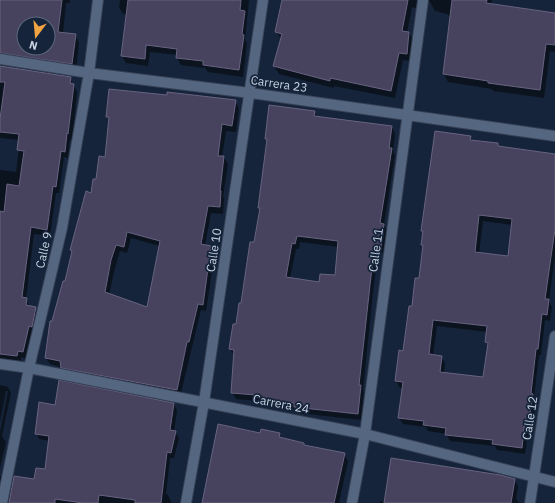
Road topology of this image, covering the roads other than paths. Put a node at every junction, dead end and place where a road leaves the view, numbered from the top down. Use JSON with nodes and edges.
{"nodes":[{"id":1,"x":98,"y":0,"type":"edge"},
{"id":2,"x":263,"y":0,"type":"edge"},
{"id":3,"x":423,"y":0,"type":"edge"},
{"id":4,"x":0,"y":59,"type":"edge"},
{"id":5,"x":89,"y":73,"type":"junction"},
{"id":6,"x":250,"y":93,"type":"junction"},
{"id":7,"x":407,"y":116,"type":"junction"},
{"id":8,"x":555,"y":136,"type":"edge"},
{"id":9,"x":555,"y":336,"type":"edge"},
{"id":10,"x":0,"y":364,"type":"edge"},
{"id":11,"x":29,"y":368,"type":"junction"},
{"id":12,"x":204,"y":402,"type":"junction"},
{"id":13,"x":365,"y":434,"type":"junction"},
{"id":14,"x":534,"y":477,"type":"junction"},
{"id":15,"x":555,"y":482,"type":"edge"},
{"id":16,"x":2,"y":503,"type":"edge"},
{"id":17,"x":186,"y":503,"type":"edge"},
{"id":18,"x":352,"y":503,"type":"edge"},
{"id":19,"x":530,"y":503,"type":"edge"}],
"edges":[{"from":1,"to":5,"type":"street","name":"Calle 9"},
{"from":2,"to":6,"type":"street","name":"Calle 10"},
{"from":3,"to":7,"type":"street","name":"Calle 11"},
{"from":4,"to":5,"type":"street","name":"Carrera 23"},
{"from":5,"to":6,"type":"street","name":"Carrera 23"},
{"from":5,"to":11,"type":"street","name":"Calle 9"},
{"from":6,"to":7,"type":"street","name":"Carrera 23"},
{"from":6,"to":12,"type":"street","name":"Calle 10"},
{"from":7,"to":8,"type":"street","name":"Carrera 23"},
{"from":7,"to":13,"type":"street","name":"Calle 11"},
{"from":9,"to":14,"type":"street","name":"Calle 12"},
{"from":10,"to":11,"type":"street","name":"Carrera 24"},
{"from":11,"to":12,"type":"street","name":"Carrera 24"},
{"from":11,"to":16,"type":"street","name":"Calle 9"},
{"from":12,"to":13,"type":"street","name":"Carrera 24"},
{"from":12,"to":17,"type":"street","name":"Calle 10"},
{"from":13,"to":14,"type":"street","name":"Carrera 24"},
{"from":13,"to":18,"type":"street","name":"Calle 11"},
{"from":14,"to":15,"type":"street","name":"Carrera 24"},
{"from":14,"to":19,"type":"street","name":"Calle 12"}]}
